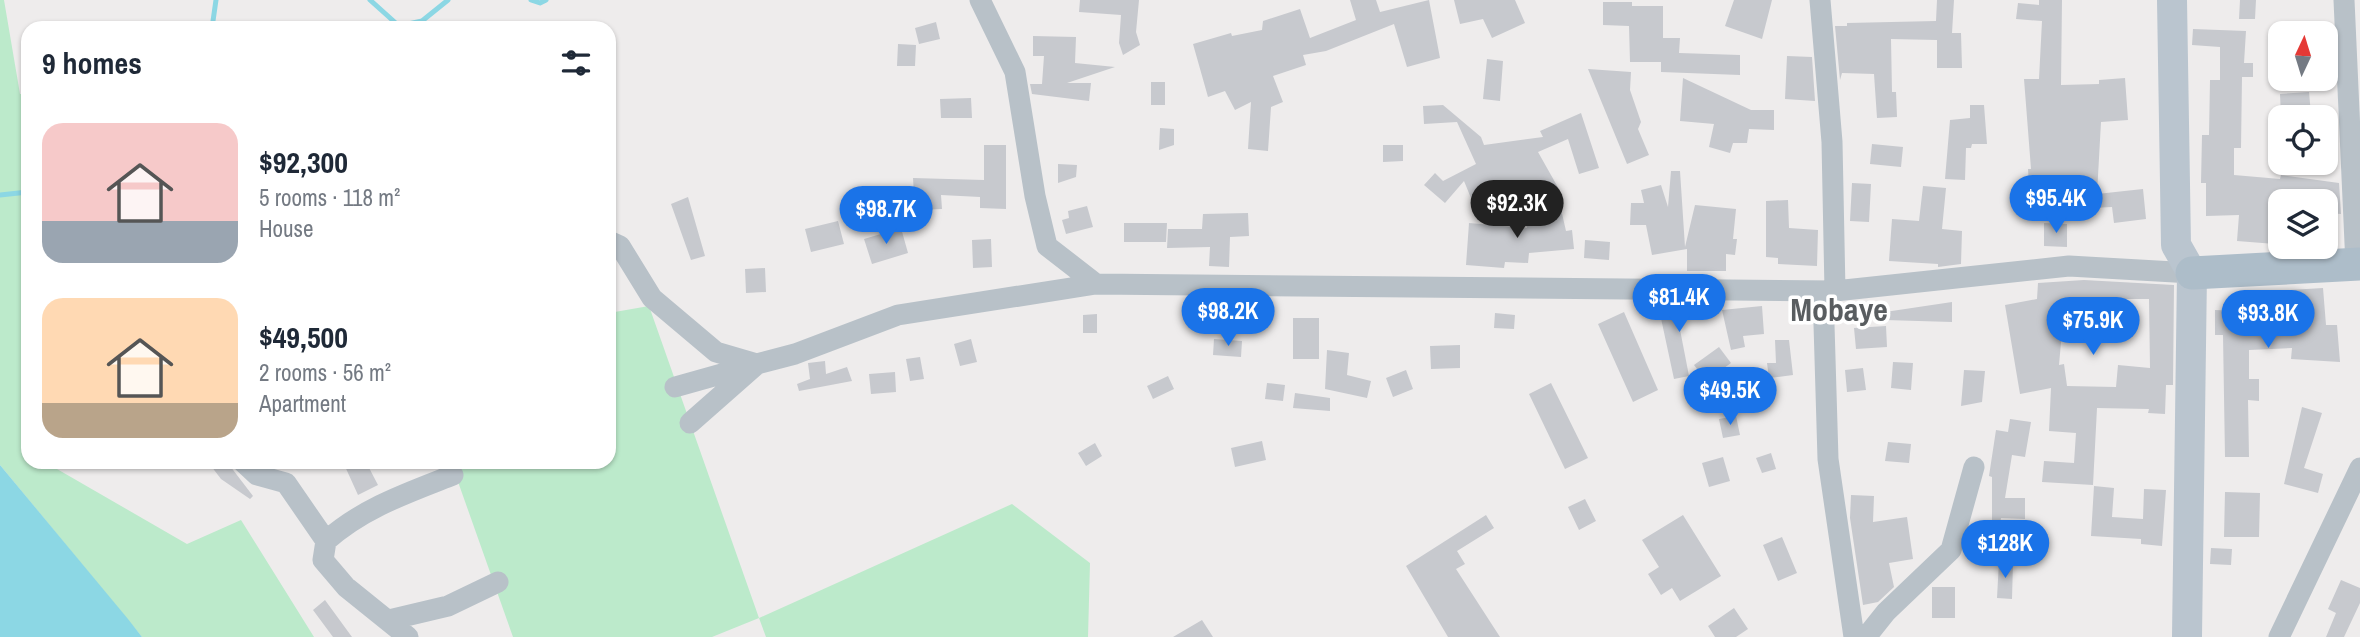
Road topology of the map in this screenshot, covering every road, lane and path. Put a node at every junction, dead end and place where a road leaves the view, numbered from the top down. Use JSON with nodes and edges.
{"nodes":[{"id":1,"x":980,"y":0,"type":"edge"},
{"id":2,"x":1820,"y":0,"type":"edge"},
{"id":3,"x":2172,"y":0,"type":"edge"},
{"id":4,"x":2344,"y":0,"type":"edge"},
{"id":5,"x":616,"y":244,"type":"edge"},
{"id":6,"x":2358,"y":265,"type":"edge"},
{"id":7,"x":2192,"y":273,"type":"junction"},
{"id":8,"x":1096,"y":284,"type":"junction"},
{"id":9,"x":1829,"y":291,"type":"junction"},
{"id":10,"x":757,"y":364,"type":"junction"},
{"id":11,"x":675,"y":387,"type":"dead end"},
{"id":12,"x":691,"y":423,"type":"dead end"},
{"id":13,"x":1975,"y":467,"type":"dead end"},
{"id":14,"x":2360,"y":468,"type":"edge"},
{"id":15,"x":251,"y":469,"type":"edge"},
{"id":16,"x":453,"y":475,"type":"dead end"},
{"id":17,"x":326,"y":541,"type":"junction"},
{"id":18,"x":498,"y":582,"type":"dead end"},
{"id":19,"x":389,"y":620,"type":"junction"},
{"id":20,"x":408,"y":637,"type":"edge"},
{"id":21,"x":1854,"y":637,"type":"edge"},
{"id":22,"x":1866,"y":637,"type":"edge"},
{"id":23,"x":2187,"y":637,"type":"edge"},
{"id":24,"x":2280,"y":637,"type":"edge"}],
"edges":[{"from":1,"to":8,"type":"street"},
{"from":2,"to":9,"type":"street"},
{"from":3,"to":7,"type":"street"},
{"from":4,"to":6,"type":"street"},
{"from":5,"to":10,"type":"street"},
{"from":6,"to":7,"type":"main road"},
{"from":7,"to":9,"type":"street"},
{"from":7,"to":23,"type":"street"},
{"from":8,"to":9,"type":"street"},
{"from":8,"to":10,"type":"street"},
{"from":9,"to":21,"type":"street"},
{"from":10,"to":11,"type":"street"},
{"from":10,"to":12,"type":"street"},
{"from":13,"to":22,"type":"street"},
{"from":14,"to":24,"type":"street"},
{"from":15,"to":17,"type":"street"},
{"from":16,"to":17,"type":"street"},
{"from":17,"to":19,"type":"street"},
{"from":18,"to":19,"type":"street"},
{"from":19,"to":20,"type":"street"}]}
